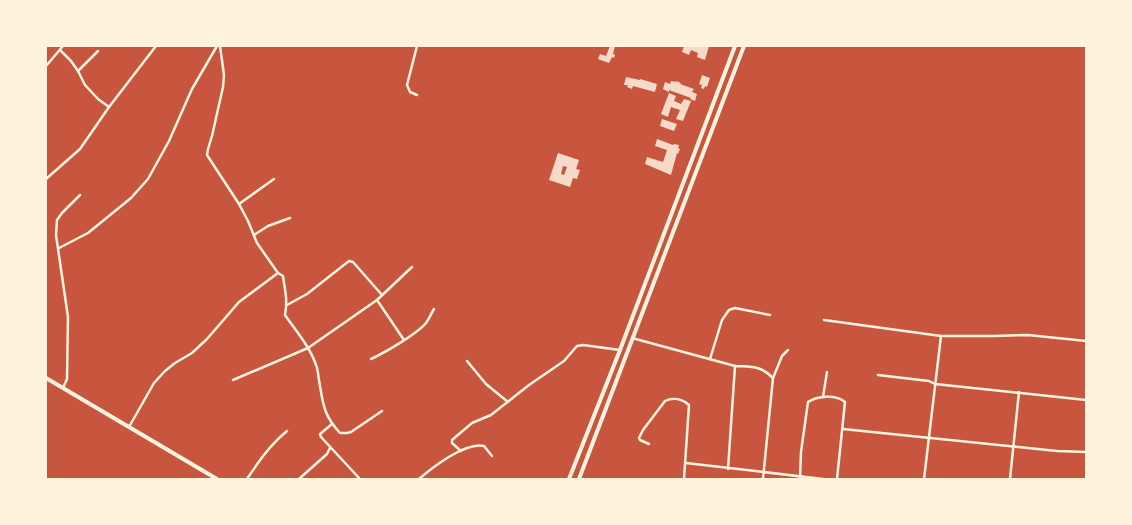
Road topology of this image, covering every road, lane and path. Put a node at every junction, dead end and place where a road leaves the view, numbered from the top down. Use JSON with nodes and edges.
{"nodes":[{"id":1,"x":63,"y":46,"type":"edge"},
{"id":2,"x":156,"y":46,"type":"edge"},
{"id":3,"x":218,"y":46,"type":"edge"},
{"id":4,"x":417,"y":46,"type":"edge"},
{"id":5,"x":735,"y":46,"type":"edge"},
{"id":6,"x":744,"y":46,"type":"edge"},
{"id":7,"x":60,"y":50,"type":"junction"},
{"id":8,"x":98,"y":52,"type":"dead end"},
{"id":9,"x":46,"y":66,"type":"edge"},
{"id":10,"x":78,"y":71,"type":"junction"},
{"id":11,"x":417,"y":95,"type":"dead end"},
{"id":12,"x":109,"y":107,"type":"junction"},
{"id":13,"x":46,"y":179,"type":"edge"},
{"id":14,"x":274,"y":180,"type":"dead end"},
{"id":15,"x":80,"y":194,"type":"dead end"},
{"id":16,"x":239,"y":204,"type":"junction"},
{"id":17,"x":290,"y":218,"type":"dead end"},
{"id":18,"x":254,"y":235,"type":"junction"},
{"id":19,"x":59,"y":248,"type":"junction"},
{"id":20,"x":412,"y":267,"type":"dead end"},
{"id":21,"x":278,"y":273,"type":"junction"},
{"id":22,"x":382,"y":295,"type":"junction"},
{"id":23,"x":377,"y":300,"type":"junction"},
{"id":24,"x":287,"y":305,"type":"junction"},
{"id":25,"x":434,"y":310,"type":"dead end"},
{"id":26,"x":770,"y":315,"type":"dead end"},
{"id":27,"x":824,"y":320,"type":"dead end"},
{"id":28,"x":941,"y":336,"type":"junction"},
{"id":29,"x":632,"y":338,"type":"junction"},
{"id":30,"x":404,"y":340,"type":"junction"},
{"id":31,"x":1086,"y":341,"type":"edge"},
{"id":32,"x":308,"y":348,"type":"junction"},
{"id":33,"x":620,"y":350,"type":"junction"},
{"id":34,"x":788,"y":350,"type":"dead end"},
{"id":35,"x":371,"y":359,"type":"dead end"},
{"id":36,"x":710,"y":359,"type":"junction"},
{"id":37,"x":467,"y":361,"type":"dead end"},
{"id":38,"x":735,"y":366,"type":"junction"},
{"id":39,"x":827,"y":372,"type":"dead end"},
{"id":40,"x":878,"y":374,"type":"dead end"},
{"id":41,"x":46,"y":378,"type":"edge"},
{"id":42,"x":773,"y":378,"type":"junction"},
{"id":43,"x":233,"y":380,"type":"dead end"},
{"id":44,"x":935,"y":384,"type":"junction"},
{"id":45,"x":63,"y":388,"type":"junction"},
{"id":46,"x":1019,"y":392,"type":"junction"},
{"id":47,"x":823,"y":397,"type":"junction"},
{"id":48,"x":1086,"y":400,"type":"edge"},
{"id":49,"x":508,"y":402,"type":"junction"},
{"id":50,"x":382,"y":411,"type":"dead end"},
{"id":51,"x":332,"y":424,"type":"junction"},
{"id":52,"x":129,"y":428,"type":"junction"},
{"id":53,"x":843,"y":430,"type":"junction"},
{"id":54,"x":287,"y":431,"type":"dead end"},
{"id":55,"x":928,"y":438,"type":"junction"},
{"id":56,"x":649,"y":444,"type":"dead end"},
{"id":57,"x":1013,"y":446,"type":"junction"},
{"id":58,"x":330,"y":448,"type":"junction"},
{"id":59,"x":461,"y":451,"type":"junction"},
{"id":60,"x":1086,"y":452,"type":"edge"},
{"id":61,"x":492,"y":456,"type":"dead end"},
{"id":62,"x":686,"y":463,"type":"junction"},
{"id":63,"x":728,"y":468,"type":"junction"},
{"id":64,"x":764,"y":472,"type":"junction"},
{"id":65,"x":800,"y":478,"type":"edge"},
{"id":66,"x":217,"y":479,"type":"edge"},
{"id":67,"x":247,"y":479,"type":"edge"},
{"id":68,"x":299,"y":479,"type":"edge"},
{"id":69,"x":360,"y":479,"type":"edge"},
{"id":70,"x":419,"y":479,"type":"edge"},
{"id":71,"x":569,"y":479,"type":"edge"},
{"id":72,"x":579,"y":479,"type":"edge"},
{"id":73,"x":684,"y":479,"type":"edge"},
{"id":74,"x":763,"y":479,"type":"edge"},
{"id":75,"x":823,"y":479,"type":"edge"},
{"id":76,"x":836,"y":479,"type":"edge"},
{"id":77,"x":924,"y":479,"type":"edge"},
{"id":78,"x":1010,"y":479,"type":"edge"}],
"edges":[{"from":1,"to":7,"type":"street"},
{"from":2,"to":12,"type":"street"},
{"from":3,"to":16,"type":"street"},
{"from":3,"to":19,"type":"street"},
{"from":4,"to":11,"type":"street"},
{"from":5,"to":33,"type":"highway"},
{"from":6,"to":29,"type":"highway"},
{"from":7,"to":9,"type":"street"},
{"from":7,"to":10,"type":"street"},
{"from":8,"to":10,"type":"street"},
{"from":10,"to":12,"type":"street"},
{"from":12,"to":13,"type":"street"},
{"from":14,"to":16,"type":"street"},
{"from":15,"to":19,"type":"street"},
{"from":16,"to":18,"type":"street"},
{"from":17,"to":18,"type":"street"},
{"from":18,"to":21,"type":"street"},
{"from":19,"to":45,"type":"street"},
{"from":20,"to":22,"type":"street"},
{"from":21,"to":24,"type":"street"},
{"from":21,"to":52,"type":"street"},
{"from":22,"to":23,"type":"street"},
{"from":22,"to":24,"type":"street"},
{"from":23,"to":30,"type":"street"},
{"from":23,"to":32,"type":"street"},
{"from":24,"to":32,"type":"street"},
{"from":25,"to":30,"type":"street"},
{"from":26,"to":36,"type":"street"},
{"from":27,"to":28,"type":"street"},
{"from":28,"to":31,"type":"street"},
{"from":28,"to":44,"type":"street"},
{"from":29,"to":36,"type":"street"},
{"from":29,"to":72,"type":"highway"},
{"from":30,"to":35,"type":"street"},
{"from":32,"to":43,"type":"street"},
{"from":32,"to":51,"type":"street"},
{"from":33,"to":49,"type":"street"},
{"from":33,"to":71,"type":"highway"},
{"from":34,"to":42,"type":"street"},
{"from":36,"to":38,"type":"street"},
{"from":37,"to":49,"type":"street"},
{"from":38,"to":42,"type":"street"},
{"from":38,"to":63,"type":"street"},
{"from":39,"to":47,"type":"street"},
{"from":40,"to":44,"type":"street"},
{"from":41,"to":45,"type":"highway"},
{"from":42,"to":64,"type":"street"},
{"from":44,"to":46,"type":"street"},
{"from":44,"to":55,"type":"street"},
{"from":45,"to":52,"type":"highway"},
{"from":46,"to":48,"type":"street"},
{"from":46,"to":57,"type":"street"},
{"from":47,"to":53,"type":"street"},
{"from":47,"to":65,"type":"street"},
{"from":49,"to":59,"type":"street"},
{"from":50,"to":51,"type":"street"},
{"from":51,"to":58,"type":"street"},
{"from":52,"to":66,"type":"highway"},
{"from":53,"to":55,"type":"street"},
{"from":53,"to":76,"type":"street"},
{"from":54,"to":67,"type":"street"},
{"from":55,"to":57,"type":"street"},
{"from":55,"to":77,"type":"street"},
{"from":56,"to":62,"type":"street"},
{"from":57,"to":60,"type":"street"},
{"from":57,"to":78,"type":"street"},
{"from":58,"to":68,"type":"street"},
{"from":58,"to":69,"type":"street"},
{"from":59,"to":61,"type":"street"},
{"from":59,"to":70,"type":"street"},
{"from":62,"to":63,"type":"street"},
{"from":62,"to":73,"type":"street"},
{"from":63,"to":64,"type":"street"},
{"from":64,"to":65,"type":"street"},
{"from":64,"to":74,"type":"street"},
{"from":65,"to":75,"type":"street"}]}
